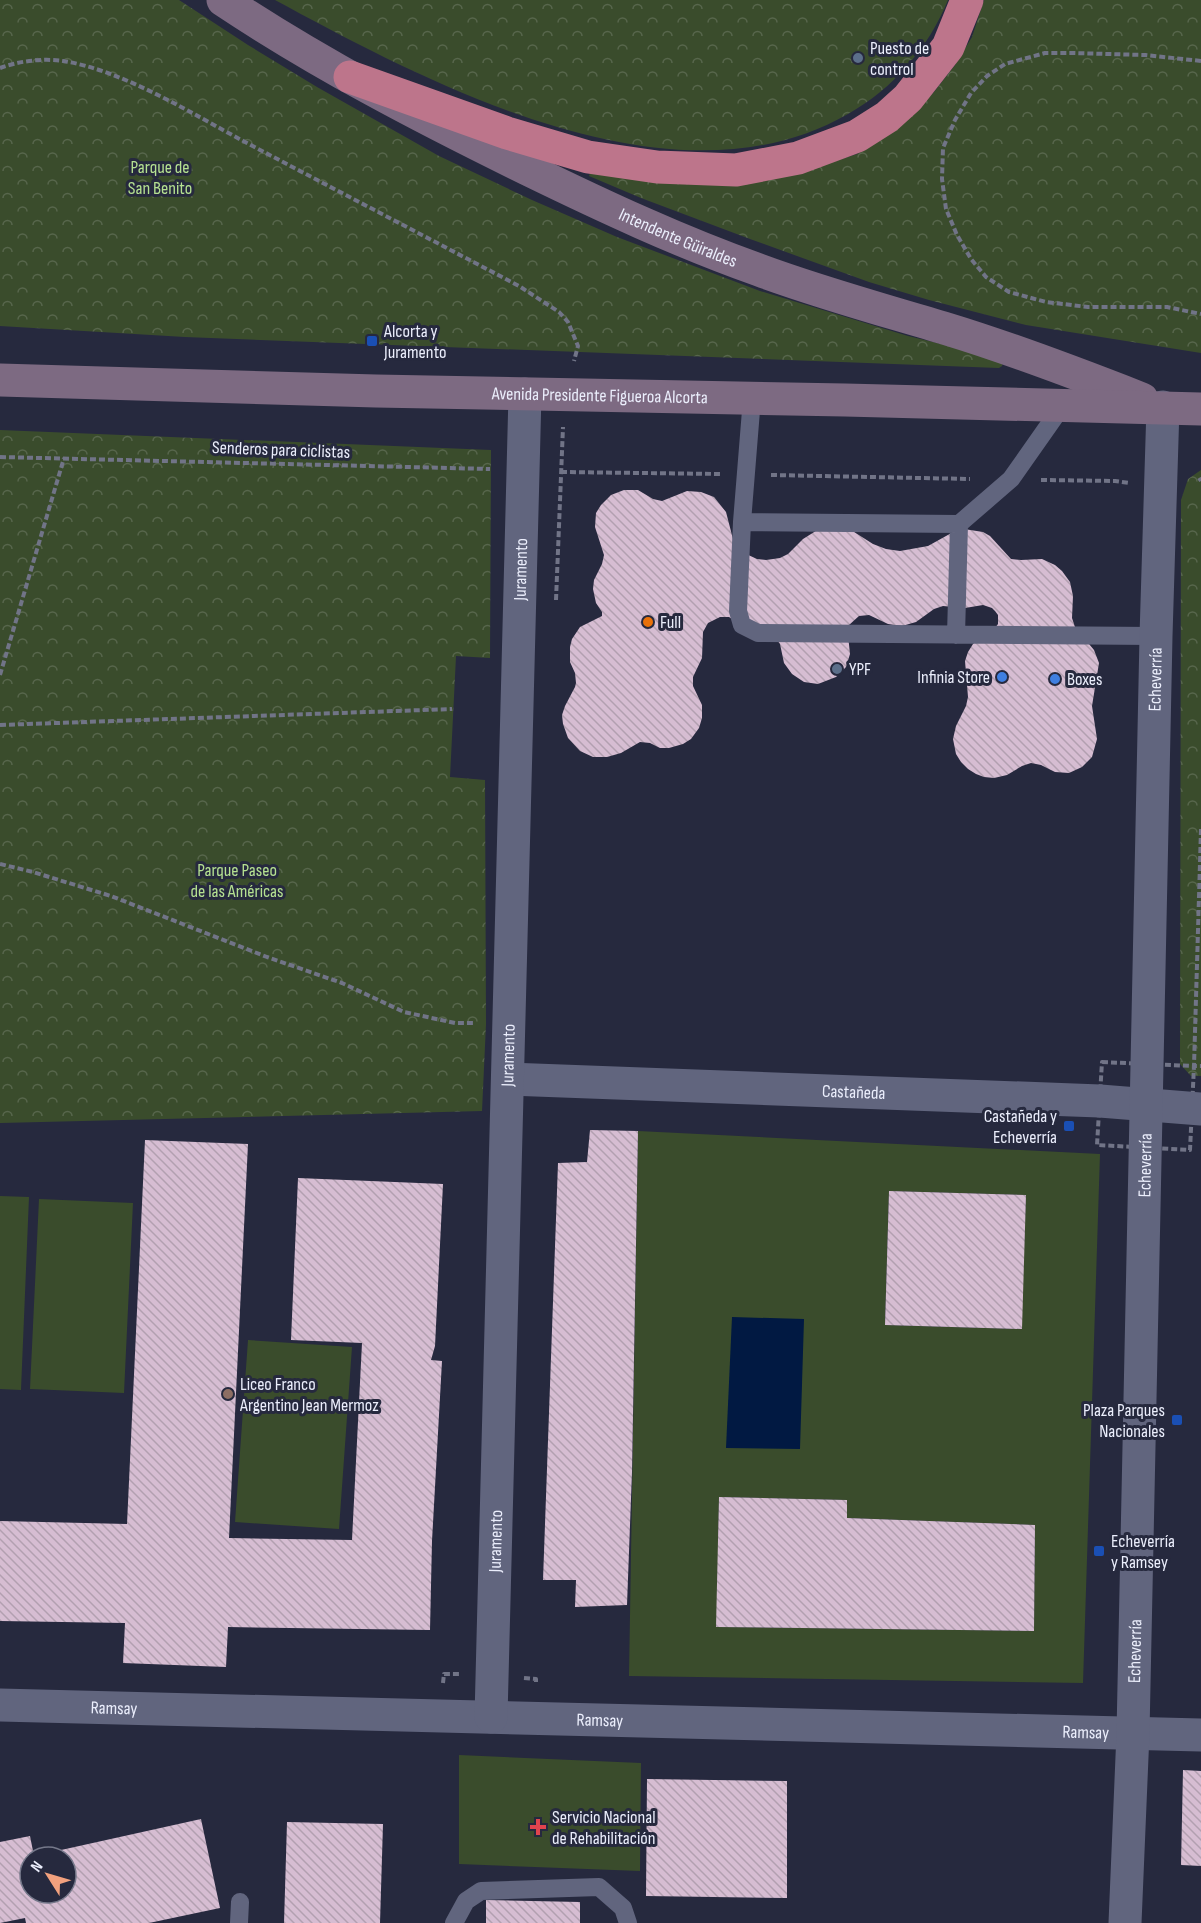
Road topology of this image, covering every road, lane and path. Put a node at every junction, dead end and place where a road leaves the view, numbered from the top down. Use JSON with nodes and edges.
{"nodes":[{"id":1,"x":223,"y":0,"type":"edge"},
{"id":2,"x":967,"y":0,"type":"edge"},
{"id":3,"x":1201,"y":61,"type":"edge"},
{"id":4,"x":0,"y":68,"type":"edge"},
{"id":5,"x":350,"y":77,"type":"junction"},
{"id":6,"x":1201,"y":314,"type":"edge"},
{"id":7,"x":0,"y":380,"type":"edge"},
{"id":8,"x":525,"y":394,"type":"junction"},
{"id":9,"x":565,"y":395,"type":"junction"},
{"id":10,"x":752,"y":398,"type":"junction"},
{"id":11,"x":1063,"y":405,"type":"junction"},
{"id":12,"x":1163,"y":407,"type":"junction"},
{"id":13,"x":1201,"y":409,"type":"edge"},
{"id":14,"x":0,"y":457,"type":"edge"},
{"id":15,"x":64,"y":458,"type":"junction"},
{"id":16,"x":523,"y":470,"type":"junction"},
{"id":17,"x":561,"y":472,"type":"junction"},
{"id":18,"x":746,"y":475,"type":"junction"},
{"id":19,"x":1011,"y":479,"type":"junction"},
{"id":20,"x":1160,"y":489,"type":"junction"},
{"id":21,"x":742,"y":522,"type":"junction"},
{"id":22,"x":959,"y":524,"type":"junction"},
{"id":23,"x":556,"y":602,"type":"dead end"},
{"id":24,"x":956,"y":635,"type":"junction"},
{"id":25,"x":1156,"y":636,"type":"junction"},
{"id":26,"x":0,"y":675,"type":"edge"},
{"id":27,"x":452,"y":709,"type":"dead end"},
{"id":28,"x":0,"y":725,"type":"edge"},
{"id":29,"x":1201,"y":829,"type":"edge"},
{"id":30,"x":0,"y":864,"type":"edge"},
{"id":31,"x":509,"y":1024,"type":"junction"},
{"id":32,"x":1201,"y":1066,"type":"edge"},
{"id":33,"x":508,"y":1080,"type":"junction"},
{"id":34,"x":1147,"y":1105,"type":"junction"},
{"id":35,"x":1201,"y":1109,"type":"edge"},
{"id":36,"x":0,"y":1705,"type":"edge"},
{"id":37,"x":491,"y":1717,"type":"junction"},
{"id":38,"x":1133,"y":1733,"type":"junction"},
{"id":39,"x":1201,"y":1735,"type":"edge"},
{"id":40,"x":240,"y":1902,"type":"dead end"},
{"id":41,"x":239,"y":1923,"type":"edge"},
{"id":42,"x":454,"y":1923,"type":"edge"},
{"id":43,"x":628,"y":1923,"type":"edge"},
{"id":44,"x":1125,"y":1923,"type":"edge"}],
"edges":[{"from":1,"to":5,"type":"main road","name":"Intendente Güiraldes"},
{"from":2,"to":5,"type":"highway"},
{"from":3,"to":6,"type":"path"},
{"from":4,"to":9,"type":"path"},
{"from":5,"to":12,"type":"main road","name":"Intendente Güiraldes"},
{"from":7,"to":8,"type":"main road","name":"Avenida Presidente Figueroa Alcorta"},
{"from":8,"to":9,"type":"main road","name":"Avenida Presidente Figueroa Alcorta"},
{"from":8,"to":16,"type":"street","name":"Juramento"},
{"from":9,"to":10,"type":"main road","name":"Avenida Presidente Figueroa Alcorta"},
{"from":9,"to":17,"type":"path"},
{"from":10,"to":11,"type":"main road","name":"Avenida Presidente Figueroa Alcorta"},
{"from":10,"to":18,"type":"lane"},
{"from":11,"to":12,"type":"main road","name":"Avenida Presidente Figueroa Alcorta"},
{"from":11,"to":19,"type":"lane"},
{"from":12,"to":13,"type":"main road","name":"Avenida Presidente Figueroa Alcorta"},
{"from":12,"to":20,"type":"street","name":"Echeverría"},
{"from":14,"to":15,"type":"path","name":"Senderos para ciclistas"},
{"from":15,"to":16,"type":"path","name":"Senderos para ciclistas"},
{"from":15,"to":26,"type":"path"},
{"from":16,"to":17,"type":"path","name":"Senderos para ciclistas"},
{"from":16,"to":31,"type":"street","name":"Juramento"},
{"from":17,"to":18,"type":"path","name":"Senderos para ciclistas"},
{"from":17,"to":23,"type":"path"},
{"from":18,"to":19,"type":"path","name":"Senderos para ciclistas"},
{"from":18,"to":21,"type":"lane"},
{"from":19,"to":20,"type":"path","name":"Senderos para ciclistas"},
{"from":19,"to":22,"type":"lane"},
{"from":20,"to":25,"type":"street","name":"Echeverría"},
{"from":21,"to":22,"type":"lane"},
{"from":21,"to":24,"type":"lane"},
{"from":22,"to":24,"type":"lane"},
{"from":24,"to":25,"type":"lane"},
{"from":25,"to":34,"type":"street","name":"Echeverría"},
{"from":27,"to":28,"type":"path"},
{"from":29,"to":32,"type":"path"},
{"from":30,"to":31,"type":"path"},
{"from":31,"to":33,"type":"street","name":"Juramento"},
{"from":33,"to":34,"type":"street","name":"Castañeda"},
{"from":33,"to":37,"type":"street","name":"Juramento"},
{"from":34,"to":35,"type":"street","name":"Castañeda"},
{"from":34,"to":38,"type":"street","name":"Echeverría"},
{"from":36,"to":37,"type":"street","name":"Ramsay"},
{"from":37,"to":38,"type":"street","name":"Ramsay"},
{"from":38,"to":39,"type":"street","name":"Ramsay"},
{"from":38,"to":44,"type":"street","name":"Echeverría"},
{"from":40,"to":41,"type":"lane"},
{"from":42,"to":43,"type":"lane"}]}
